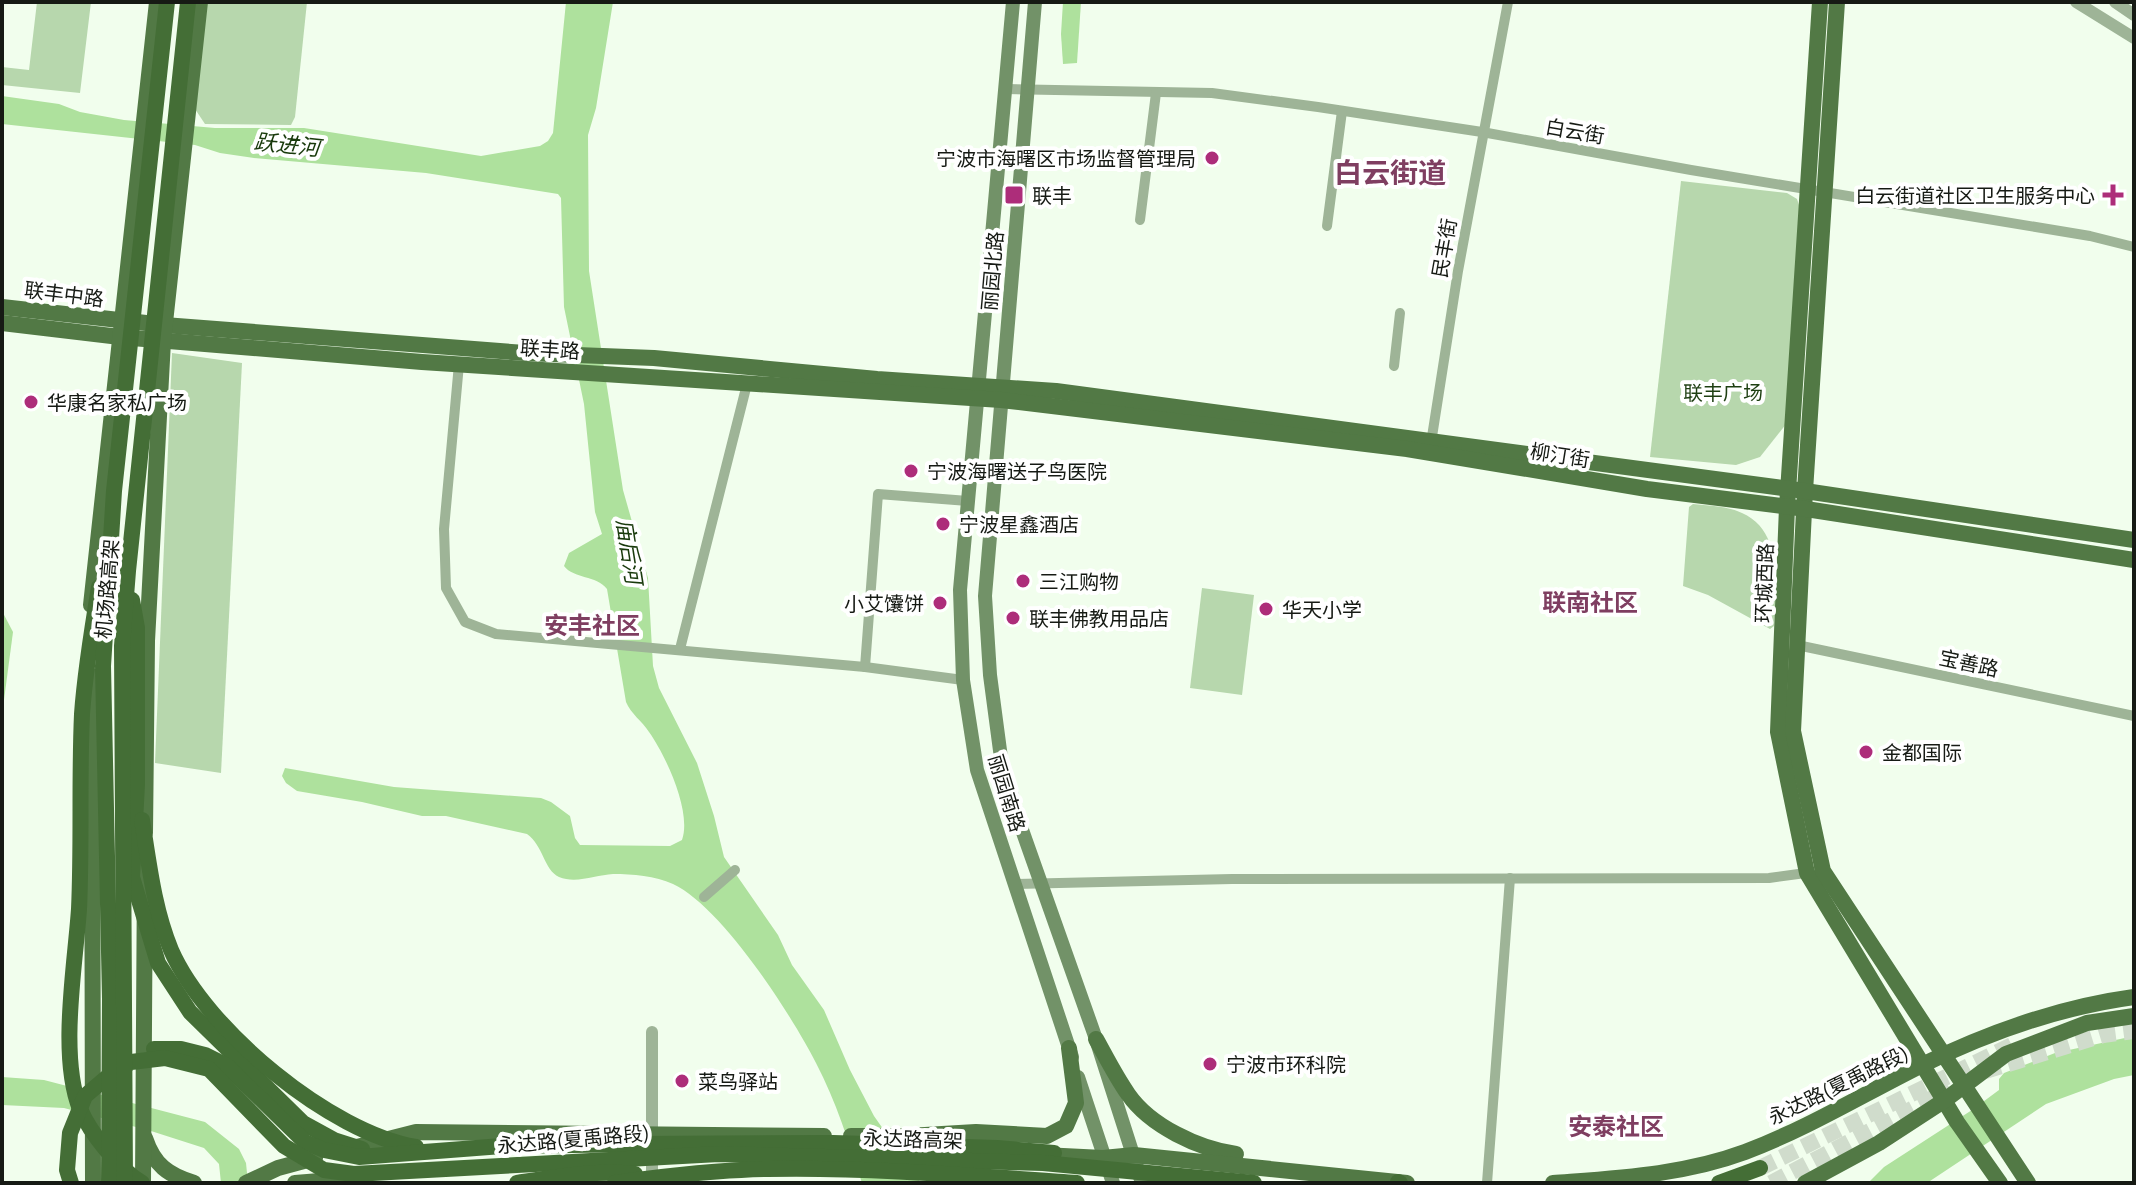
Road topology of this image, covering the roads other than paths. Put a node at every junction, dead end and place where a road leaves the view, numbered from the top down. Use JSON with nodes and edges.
{"nodes":[{"id":1,"x":157,"y":2,"type":"edge"},
{"id":2,"x":167,"y":2,"type":"edge"},
{"id":3,"x":188,"y":2,"type":"edge"},
{"id":4,"x":200,"y":2,"type":"edge"},
{"id":5,"x":1013,"y":2,"type":"edge"},
{"id":6,"x":1035,"y":2,"type":"edge"},
{"id":7,"x":1508,"y":2,"type":"edge"},
{"id":8,"x":1820,"y":2,"type":"edge"},
{"id":9,"x":1837,"y":2,"type":"edge"},
{"id":10,"x":2076,"y":2,"type":"edge"},
{"id":11,"x":2115,"y":2,"type":"edge"},
{"id":12,"x":2134,"y":15,"type":"edge"},
{"id":13,"x":2134,"y":38,"type":"edge"},
{"id":14,"x":1005,"y":89,"type":"junction"},
{"id":15,"x":1028,"y":90,"type":"junction"},
{"id":16,"x":1156,"y":93,"type":"junction"},
{"id":17,"x":1342,"y":111,"type":"junction"},
{"id":18,"x":1482,"y":132,"type":"junction"},
{"id":19,"x":1816,"y":191,"type":"junction"},
{"id":20,"x":1140,"y":220,"type":"dead end"},
{"id":21,"x":1327,"y":226,"type":"dead end"},
{"id":22,"x":2134,"y":247,"type":"edge"},
{"id":23,"x":2,"y":307,"type":"edge"},
{"id":24,"x":1400,"y":313,"type":"dead end"},
{"id":25,"x":2,"y":323,"type":"edge"},
{"id":26,"x":120,"y":329,"type":"junction"},
{"id":27,"x":164,"y":333,"type":"junction"},
{"id":28,"x":527,"y":360,"type":"junction"},
{"id":29,"x":459,"y":364,"type":"junction"},
{"id":30,"x":1394,"y":366,"type":"dead end"},
{"id":31,"x":747,"y":384,"type":"junction"},
{"id":32,"x":978,"y":392,"type":"junction"},
{"id":33,"x":1001,"y":393,"type":"junction"},
{"id":34,"x":1430,"y":446,"type":"junction"},
{"id":35,"x":1797,"y":490,"type":"junction"},
{"id":36,"x":114,"y":491,"type":"junction"},
{"id":37,"x":968,"y":501,"type":"junction"},
{"id":38,"x":1787,"y":507,"type":"junction"},
{"id":39,"x":1806,"y":509,"type":"junction"},
{"id":40,"x":2134,"y":540,"type":"edge"},
{"id":41,"x":2134,"y":560,"type":"edge"},
{"id":42,"x":128,"y":571,"type":"junction"},
{"id":43,"x":1797,"y":645,"type":"junction"},
{"id":44,"x":682,"y":649,"type":"junction"},
{"id":45,"x":865,"y":667,"type":"junction"},
{"id":46,"x":963,"y":680,"type":"junction"},
{"id":47,"x":2134,"y":716,"type":"edge"},
{"id":48,"x":137,"y":784,"type":"junction"},
{"id":49,"x":735,"y":870,"type":"dead end"},
{"id":50,"x":1815,"y":872,"type":"junction"},
{"id":51,"x":1510,"y":878,"type":"junction"},
{"id":52,"x":1041,"y":882,"type":"junction"},
{"id":53,"x":1015,"y":884,"type":"junction"},
{"id":54,"x":704,"y":897,"type":"dead end"},
{"id":55,"x":2134,"y":997,"type":"edge"},
{"id":56,"x":2134,"y":1016,"type":"edge"},
{"id":57,"x":652,"y":1032,"type":"dead end"},
{"id":58,"x":1096,"y":1039,"type":"junction"},
{"id":59,"x":1069,"y":1048,"type":"junction"},
{"id":60,"x":1944,"y":1056,"type":"junction"},
{"id":61,"x":1922,"y":1065,"type":"junction"},
{"id":62,"x":112,"y":1073,"type":"junction"},
{"id":63,"x":1964,"y":1086,"type":"junction"},
{"id":64,"x":1945,"y":1100,"type":"junction"},
{"id":65,"x":142,"y":1128,"type":"junction"},
{"id":66,"x":651,"y":1132,"type":"junction"},
{"id":67,"x":852,"y":1143,"type":"junction"},
{"id":68,"x":651,"y":1152,"type":"junction"},
{"id":69,"x":382,"y":1155,"type":"junction"},
{"id":70,"x":1134,"y":1155,"type":"junction"},
{"id":71,"x":1103,"y":1158,"type":"junction"},
{"id":72,"x":569,"y":1161,"type":"junction"},
{"id":73,"x":1760,"y":1168,"type":"tunnel mouth"},
{"id":74,"x":1342,"y":1178,"type":"junction"},
{"id":75,"x":658,"y":1180,"type":"edge"},
{"id":76,"x":71,"y":1183,"type":"edge"},
{"id":77,"x":93,"y":1183,"type":"edge"},
{"id":78,"x":109,"y":1183,"type":"edge"},
{"id":79,"x":125,"y":1183,"type":"edge"},
{"id":80,"x":142,"y":1183,"type":"edge"},
{"id":81,"x":194,"y":1183,"type":"edge"},
{"id":82,"x":246,"y":1183,"type":"edge"},
{"id":83,"x":295,"y":1183,"type":"edge"},
{"id":84,"x":517,"y":1183,"type":"edge"},
{"id":85,"x":615,"y":1183,"type":"edge"},
{"id":86,"x":1077,"y":1183,"type":"edge"},
{"id":87,"x":1113,"y":1183,"type":"edge"},
{"id":88,"x":1142,"y":1183,"type":"edge"},
{"id":89,"x":1254,"y":1183,"type":"edge"},
{"id":90,"x":1399,"y":1183,"type":"edge"},
{"id":91,"x":1407,"y":1183,"type":"edge"},
{"id":92,"x":1487,"y":1183,"type":"edge"},
{"id":93,"x":1553,"y":1183,"type":"edge"},
{"id":94,"x":1719,"y":1183,"type":"edge"},
{"id":95,"x":1805,"y":1183,"type":"edge"},
{"id":96,"x":2000,"y":1183,"type":"edge"},
{"id":97,"x":2028,"y":1183,"type":"edge"}],
"edges":[{"from":1,"to":26,"type":"main road"},
{"from":2,"to":36,"type":"highway","name":"机场路高架"},
{"from":3,"to":42,"type":"highway","name":"机场路高架"},
{"from":4,"to":27,"type":"main road"},
{"from":5,"to":14,"type":"main road","name":"丽园北路"},
{"from":6,"to":15,"type":"main road","name":"丽园北路"},
{"from":7,"to":18,"type":"street","name":"民丰街"},
{"from":8,"to":19,"type":"main road","name":"环城西路"},
{"from":9,"to":19,"type":"main road","name":"环城西路"},
{"from":10,"to":13,"type":"street"},
{"from":11,"to":12,"type":"street"},
{"from":14,"to":15,"type":"street","name":"白云街"},
{"from":14,"to":32,"type":"main road","name":"丽园北路"},
{"from":15,"to":16,"type":"street","name":"白云街"},
{"from":15,"to":33,"type":"main road","name":"丽园北路"},
{"from":16,"to":17,"type":"street","name":"白云街"},
{"from":16,"to":20,"type":"street"},
{"from":17,"to":18,"type":"street","name":"白云街"},
{"from":17,"to":21,"type":"street"},
{"from":18,"to":19,"type":"street","name":"白云街"},
{"from":18,"to":34,"type":"street","name":"民丰街"},
{"from":19,"to":22,"type":"street","name":"白云街"},
{"from":19,"to":35,"type":"main road","name":"环城西路"},
{"from":23,"to":26,"type":"main road","name":"联丰中路"},
{"from":24,"to":30,"type":"street"},
{"from":25,"to":26,"type":"main road","name":"联丰中路"},
{"from":26,"to":27,"type":"main road","name":"联丰路"},
{"from":26,"to":77,"type":"main road"},
{"from":27,"to":28,"type":"main road","name":"联丰路"},
{"from":27,"to":29,"type":"main road","name":"联丰路"},
{"from":27,"to":65,"type":"main road"},
{"from":28,"to":29,"type":"main road","name":"联丰路"},
{"from":28,"to":31,"type":"main road","name":"联丰路"},
{"from":28,"to":32,"type":"main road","name":"联丰路"},
{"from":29,"to":44,"type":"street"},
{"from":31,"to":32,"type":"main road","name":"联丰路"},
{"from":31,"to":44,"type":"street"},
{"from":32,"to":33,"type":"main road","name":"柳汀街"},
{"from":32,"to":37,"type":"main road","name":"丽园南路"},
{"from":33,"to":34,"type":"main road","name":"柳汀街"},
{"from":33,"to":52,"type":"main road","name":"丽园南路"},
{"from":34,"to":35,"type":"main road","name":"柳汀街"},
{"from":34,"to":38,"type":"main road","name":"柳汀街"},
{"from":35,"to":38,"type":"main road","name":"环城西路"},
{"from":35,"to":39,"type":"main road","name":"环城西路"},
{"from":35,"to":40,"type":"main road","name":"柳汀街"},
{"from":36,"to":78,"type":"highway","name":"机场路高架"},
{"from":36,"to":80,"type":"highway"},
{"from":37,"to":45,"type":"street"},
{"from":37,"to":46,"type":"main road","name":"丽园南路"},
{"from":38,"to":39,"type":"main road","name":"柳汀街"},
{"from":38,"to":50,"type":"main road","name":"环城西路"},
{"from":39,"to":41,"type":"main road","name":"柳汀街"},
{"from":39,"to":43,"type":"main road","name":"环城西路"},
{"from":42,"to":48,"type":"highway"},
{"from":42,"to":79,"type":"highway","name":"机场路高架"},
{"from":43,"to":47,"type":"street","name":"宝善路"},
{"from":43,"to":50,"type":"main road","name":"环城西路"},
{"from":44,"to":45,"type":"street"},
{"from":45,"to":46,"type":"street"},
{"from":46,"to":53,"type":"main road","name":"丽园南路"},
{"from":48,"to":69,"type":"highway"},
{"from":48,"to":72,"type":"highway"},
{"from":49,"to":54,"type":"street"},
{"from":50,"to":51,"type":"street"},
{"from":50,"to":60,"type":"main road","name":"环城西路"},
{"from":50,"to":61,"type":"main road","name":"环城西路"},
{"from":51,"to":52,"type":"street"},
{"from":51,"to":92,"type":"street"},
{"from":52,"to":53,"type":"street"},
{"from":52,"to":58,"type":"main road","name":"丽园南路"},
{"from":53,"to":59,"type":"main road","name":"丽园南路"},
{"from":55,"to":60,"type":"main road","name":"永达路(夏禹路段)"},
{"from":56,"to":63,"type":"main road"},
{"from":57,"to":66,"type":"street"},
{"from":58,"to":70,"type":"main road","name":"丽园南路"},
{"from":58,"to":74,"type":"main road"},
{"from":59,"to":67,"type":"main road"},
{"from":59,"to":71,"type":"main road","name":"丽园南路"},
{"from":60,"to":61,"type":"main road","name":"永达路(夏禹路段)"},
{"from":60,"to":63,"type":"main road","name":"环城西路"},
{"from":61,"to":64,"type":"main road","name":"环城西路"},
{"from":61,"to":93,"type":"main road","name":"永达路(夏禹路段)"},
{"from":62,"to":69,"type":"highway"},
{"from":62,"to":72,"type":"highway"},
{"from":62,"to":76,"type":"highway"},
{"from":63,"to":64,"type":"main road"},
{"from":63,"to":97,"type":"main road","name":"环城西路"},
{"from":64,"to":95,"type":"main road"},
{"from":64,"to":96,"type":"main road","name":"环城西路"},
{"from":65,"to":80,"type":"main road"},
{"from":65,"to":81,"type":"main road"},
{"from":66,"to":67,"type":"main road"},
{"from":66,"to":68,"type":"street"},
{"from":66,"to":82,"type":"main road"},
{"from":67,"to":68,"type":"main road","name":"永达路(夏禹路段)"},
{"from":67,"to":71,"type":"main road"},
{"from":68,"to":75,"type":"street"},
{"from":68,"to":83,"type":"main road","name":"永达路(夏禹路段)"},
{"from":69,"to":71,"type":"highway"},
{"from":70,"to":71,"type":"main road"},
{"from":70,"to":74,"type":"main road"},
{"from":70,"to":88,"type":"main road","name":"丽园南路"},
{"from":71,"to":87,"type":"main road","name":"丽园南路"},
{"from":72,"to":89,"type":"highway","name":"永达路高架"},
{"from":73,"to":94,"type":"highway"},
{"from":74,"to":90,"type":"main road"},
{"from":75,"to":84,"type":"highway"},
{"from":75,"to":85,"type":"highway"},
{"from":75,"to":86,"type":"highway","name":"永达路高架"},
{"from":90,"to":91,"type":"main road"}]}
